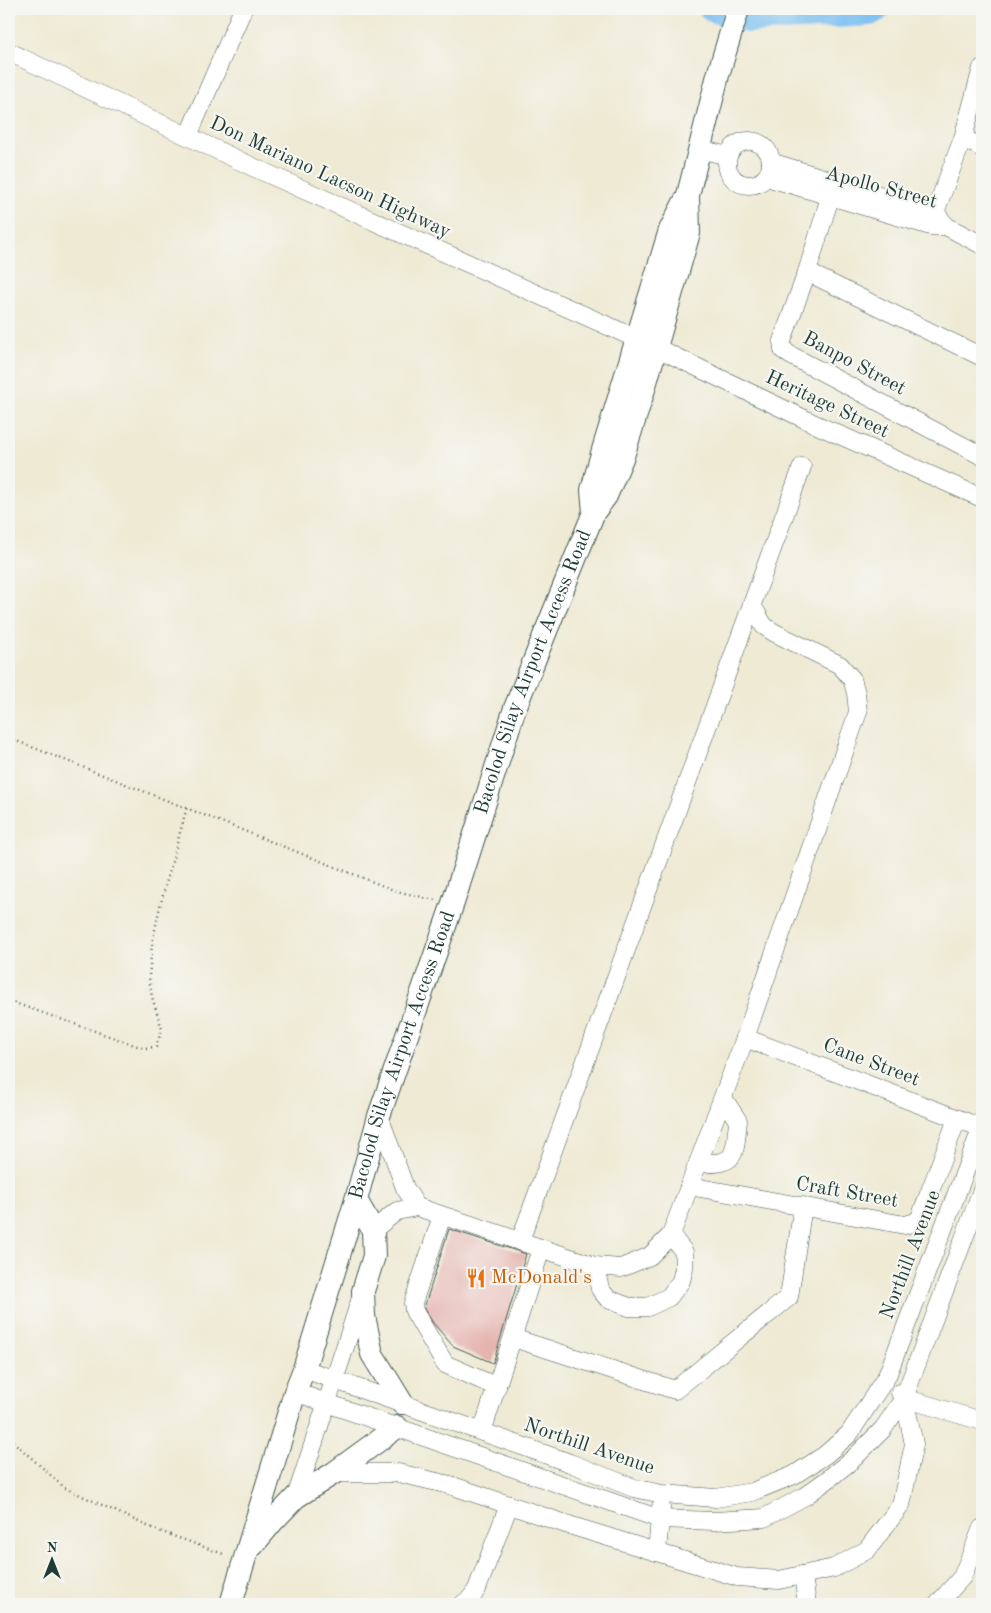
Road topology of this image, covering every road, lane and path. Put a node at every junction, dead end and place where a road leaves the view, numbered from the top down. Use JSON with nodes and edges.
{"nodes":[{"id":1,"x":243,"y":9,"type":"edge"},
{"id":2,"x":738,"y":9,"type":"edge"},
{"id":3,"x":9,"y":52,"type":"edge"},
{"id":4,"x":982,"y":68,"type":"edge"},
{"id":5,"x":188,"y":136,"type":"junction"},
{"id":6,"x":963,"y":138,"type":"junction"},
{"id":7,"x":699,"y":148,"type":"junction"},
{"id":8,"x":982,"y":148,"type":"edge"},
{"id":9,"x":728,"y":156,"type":"junction"},
{"id":10,"x":769,"y":170,"type":"junction"},
{"id":11,"x":833,"y":189,"type":"junction"},
{"id":12,"x":937,"y":221,"type":"junction"},
{"id":13,"x":982,"y":245,"type":"edge"},
{"id":14,"x":807,"y":272,"type":"junction"},
{"id":15,"x":646,"y":343,"type":"junction"},
{"id":16,"x":982,"y":357,"type":"edge"},
{"id":17,"x":982,"y":456,"type":"edge"},
{"id":18,"x":802,"y":467,"type":"dead end"},
{"id":19,"x":982,"y":498,"type":"edge"},
{"id":20,"x":752,"y":605,"type":"junction"},
{"id":21,"x":9,"y":738,"type":"edge"},
{"id":22,"x":187,"y":807,"type":"junction"},
{"id":23,"x":453,"y":903,"type":"junction"},
{"id":24,"x":9,"y":1000,"type":"edge"},
{"id":25,"x":745,"y":1038,"type":"junction"},
{"id":26,"x":723,"y":1098,"type":"junction"},
{"id":27,"x":379,"y":1116,"type":"junction"},
{"id":28,"x":957,"y":1119,"type":"junction"},
{"id":29,"x":982,"y":1127,"type":"edge"},
{"id":30,"x":698,"y":1163,"type":"junction"},
{"id":31,"x":689,"y":1186,"type":"junction"},
{"id":32,"x":982,"y":1190,"type":"edge"},
{"id":33,"x":356,"y":1200,"type":"junction"},
{"id":34,"x":802,"y":1206,"type":"junction"},
{"id":35,"x":417,"y":1207,"type":"junction"},
{"id":36,"x":442,"y":1216,"type":"junction"},
{"id":37,"x":373,"y":1230,"type":"junction"},
{"id":38,"x":671,"y":1235,"type":"junction"},
{"id":39,"x":520,"y":1242,"type":"junction"},
{"id":40,"x":541,"y":1249,"type":"junction"},
{"id":41,"x":595,"y":1266,"type":"junction"},
{"id":42,"x":363,"y":1291,"type":"junction"},
{"id":43,"x":513,"y":1338,"type":"junction"},
{"id":44,"x":304,"y":1369,"type":"junction"},
{"id":45,"x":887,"y":1376,"type":"junction"},
{"id":46,"x":334,"y":1379,"type":"junction"},
{"id":47,"x":497,"y":1387,"type":"junction"},
{"id":48,"x":295,"y":1392,"type":"junction"},
{"id":49,"x":904,"y":1398,"type":"junction"},
{"id":50,"x":327,"y":1403,"type":"junction"},
{"id":51,"x":402,"y":1403,"type":"junction"},
{"id":52,"x":982,"y":1420,"type":"edge"},
{"id":53,"x":397,"y":1428,"type":"junction"},
{"id":54,"x":482,"y":1432,"type":"junction"},
{"id":55,"x":9,"y":1438,"type":"edge"},
{"id":56,"x":334,"y":1473,"type":"junction"},
{"id":57,"x":662,"y":1494,"type":"junction"},
{"id":58,"x":296,"y":1498,"type":"junction"},
{"id":59,"x":509,"y":1505,"type":"junction"},
{"id":60,"x":660,"y":1519,"type":"junction"},
{"id":61,"x":982,"y":1528,"type":"edge"},
{"id":62,"x":657,"y":1552,"type":"junction"},
{"id":63,"x":977,"y":1556,"type":"edge"},
{"id":64,"x":245,"y":1557,"type":"junction"},
{"id":65,"x":802,"y":1575,"type":"junction"},
{"id":66,"x":231,"y":1604,"type":"edge"},
{"id":67,"x":463,"y":1604,"type":"edge"},
{"id":68,"x":807,"y":1604,"type":"edge"},
{"id":69,"x":938,"y":1604,"type":"edge"}],
"edges":[{"from":1,"to":5,"type":"street"},
{"from":2,"to":7,"type":"main road","name":"Bacolod Silay Airport Access Road"},
{"from":3,"to":5,"type":"street","name":"Don Mariano Lacson Highway"},
{"from":4,"to":6,"type":"street"},
{"from":5,"to":15,"type":"street","name":"Don Mariano Lacson Highway"},
{"from":6,"to":8,"type":"street"},
{"from":6,"to":12,"type":"street"},
{"from":7,"to":9,"type":"street"},
{"from":7,"to":15,"type":"main road","name":"Bacolod Silay Airport Access Road"},
{"from":9,"to":10,"type":"street"},
{"from":9,"to":10,"type":"street"},
{"from":10,"to":11,"type":"street","name":"Apollo Street"},
{"from":11,"to":12,"type":"street","name":"Apollo Street"},
{"from":11,"to":14,"type":"street","name":"Banpo Street"},
{"from":12,"to":13,"type":"street","name":"Apollo Street"},
{"from":14,"to":16,"type":"street"},
{"from":14,"to":17,"type":"street","name":"Banpo Street"},
{"from":15,"to":19,"type":"street","name":"Heritage Street"},
{"from":15,"to":23,"type":"main road","name":"Bacolod Silay Airport Access Road"},
{"from":18,"to":20,"type":"street"},
{"from":20,"to":25,"type":"street"},
{"from":20,"to":39,"type":"street"},
{"from":21,"to":22,"type":"path"},
{"from":22,"to":23,"type":"path"},
{"from":22,"to":24,"type":"path"},
{"from":23,"to":27,"type":"main road","name":"Bacolod Silay Airport Access Road"},
{"from":25,"to":26,"type":"street"},
{"from":25,"to":28,"type":"street","name":"Cane Street"},
{"from":26,"to":30,"type":"street"},
{"from":26,"to":30,"type":"street"},
{"from":27,"to":33,"type":"main road","name":"Bacolod Silay Airport Access Road"},
{"from":27,"to":35,"type":"street"},
{"from":28,"to":29,"type":"street","name":"Cane Street"},
{"from":28,"to":34,"type":"street","name":"Craft Street"},
{"from":29,"to":45,"type":"street","name":"Northill Avenue"},
{"from":30,"to":31,"type":"street"},
{"from":31,"to":34,"type":"street","name":"Craft Street"},
{"from":31,"to":38,"type":"street"},
{"from":32,"to":49,"type":"street"},
{"from":33,"to":37,"type":"main road"},
{"from":33,"to":44,"type":"main road","name":"Bacolod Silay Airport Access Road"},
{"from":34,"to":43,"type":"street"},
{"from":35,"to":36,"type":"street"},
{"from":35,"to":37,"type":"street"},
{"from":36,"to":39,"type":"street"},
{"from":36,"to":47,"type":"street"},
{"from":37,"to":42,"type":"main road"},
{"from":38,"to":41,"type":"street"},
{"from":38,"to":41,"type":"street"},
{"from":39,"to":40,"type":"street"},
{"from":40,"to":41,"type":"street"},
{"from":40,"to":43,"type":"street"},
{"from":42,"to":46,"type":"street"},
{"from":42,"to":51,"type":"main road"},
{"from":43,"to":47,"type":"street"},
{"from":44,"to":46,"type":"street","name":"Northill Avenue"},
{"from":44,"to":48,"type":"main road","name":"Bacolod Silay Airport Access Road"},
{"from":45,"to":49,"type":"street"},
{"from":45,"to":57,"type":"street","name":"Northill Avenue"},
{"from":46,"to":50,"type":"street"},
{"from":46,"to":51,"type":"street","name":"Northill Avenue"},
{"from":47,"to":54,"type":"street"},
{"from":48,"to":50,"type":"street"},
{"from":48,"to":64,"type":"main road","name":"Bacolod Silay Airport Access Road"},
{"from":49,"to":52,"type":"street"},
{"from":49,"to":60,"type":"street"},
{"from":49,"to":65,"type":"street"},
{"from":50,"to":53,"type":"street"},
{"from":50,"to":58,"type":"street"},
{"from":51,"to":54,"type":"street","name":"Northill Avenue"},
{"from":53,"to":56,"type":"main road"},
{"from":53,"to":60,"type":"street"},
{"from":54,"to":57,"type":"street","name":"Northill Avenue"},
{"from":55,"to":64,"type":"path"},
{"from":56,"to":58,"type":"main road"},
{"from":56,"to":59,"type":"street"},
{"from":57,"to":60,"type":"street"},
{"from":58,"to":64,"type":"main road"},
{"from":59,"to":62,"type":"street"},
{"from":59,"to":67,"type":"street"},
{"from":60,"to":62,"type":"street"},
{"from":61,"to":63,"type":"street"},
{"from":62,"to":65,"type":"street"},
{"from":63,"to":69,"type":"street"},
{"from":64,"to":66,"type":"main road","name":"Bacolod Silay Airport Access Road"},
{"from":65,"to":68,"type":"street"}]}
